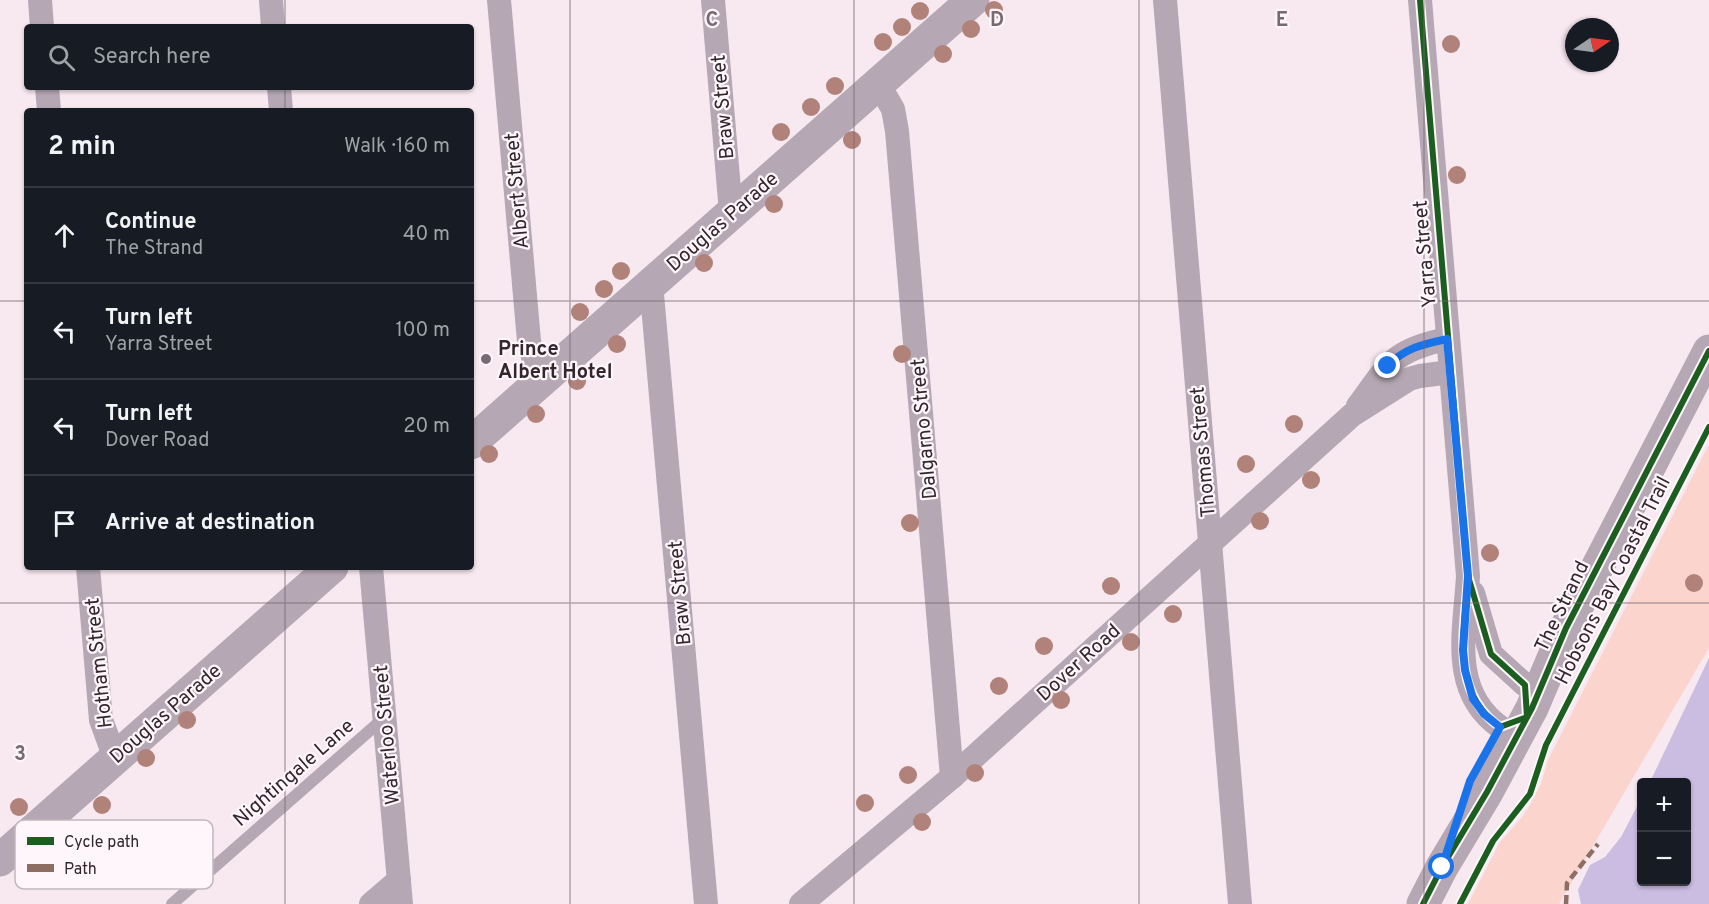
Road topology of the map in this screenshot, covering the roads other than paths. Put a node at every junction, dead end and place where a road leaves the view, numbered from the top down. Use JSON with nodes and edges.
{"nodes":[{"id":1,"x":40,"y":0,"type":"edge"},
{"id":2,"x":271,"y":0,"type":"edge"},
{"id":3,"x":499,"y":0,"type":"edge"},
{"id":4,"x":713,"y":0,"type":"edge"},
{"id":5,"x":1165,"y":0,"type":"edge"},
{"id":6,"x":1420,"y":0,"type":"edge"},
{"id":7,"x":969,"y":1,"type":"edge"},
{"id":8,"x":42,"y":24,"type":"edge"},
{"id":9,"x":273,"y":24,"type":"edge"},
{"id":10,"x":879,"y":85,"type":"junction"},
{"id":11,"x":47,"y":90,"type":"edge"},
{"id":12,"x":279,"y":90,"type":"edge"},
{"id":13,"x":49,"y":108,"type":"edge"},
{"id":14,"x":281,"y":108,"type":"edge"},
{"id":15,"x":731,"y":213,"type":"junction"},
{"id":16,"x":651,"y":283,"type":"junction"},
{"id":17,"x":1447,"y":339,"type":"junction"},
{"id":18,"x":1709,"y":351,"type":"edge"},
{"id":19,"x":1450,"y":372,"type":"junction"},
{"id":20,"x":546,"y":377,"type":"junction"},
{"id":21,"x":1352,"y":415,"type":"junction"},
{"id":22,"x":474,"y":440,"type":"edge"},
{"id":23,"x":1209,"y":543,"type":"junction"},
{"id":24,"x":88,"y":570,"type":"edge"},
{"id":25,"x":329,"y":570,"type":"edge"},
{"id":26,"x":371,"y":570,"type":"edge"},
{"id":27,"x":1468,"y":576,"type":"junction"},
{"id":28,"x":1517,"y":710,"type":"junction"},
{"id":29,"x":385,"y":718,"type":"junction"},
{"id":30,"x":115,"y":758,"type":"junction"},
{"id":31,"x":952,"y":777,"type":"junction"},
{"id":32,"x":45,"y":820,"type":"edge"},
{"id":33,"x":15,"y":847,"type":"edge"},
{"id":34,"x":0,"y":860,"type":"edge"},
{"id":35,"x":213,"y":868,"type":"edge"},
{"id":36,"x":399,"y":880,"type":"junction"},
{"id":37,"x":189,"y":889,"type":"edge"},
{"id":38,"x":172,"y":904,"type":"edge"},
{"id":39,"x":371,"y":904,"type":"edge"},
{"id":40,"x":401,"y":904,"type":"edge"},
{"id":41,"x":706,"y":904,"type":"edge"},
{"id":42,"x":802,"y":904,"type":"edge"},
{"id":43,"x":1240,"y":904,"type":"edge"},
{"id":44,"x":1423,"y":904,"type":"edge"}],
"edges":[{"from":1,"to":8,"type":"street"},
{"from":2,"to":9,"type":"street"},
{"from":3,"to":20,"type":"street","name":"Albert Street"},
{"from":4,"to":15,"type":"street","name":"Braw Street"},
{"from":5,"to":23,"type":"street","name":"Thomas Street"},
{"from":6,"to":17,"type":"street","name":"Yarra Street"},
{"from":7,"to":10,"type":"street","name":"Douglas Parade"},
{"from":10,"to":15,"type":"street","name":"Douglas Parade"},
{"from":10,"to":31,"type":"street","name":"Dalgarno Street"},
{"from":11,"to":13,"type":"street"},
{"from":12,"to":14,"type":"street"},
{"from":15,"to":16,"type":"street","name":"Douglas Parade"},
{"from":16,"to":20,"type":"street","name":"Douglas Parade"},
{"from":16,"to":41,"type":"street","name":"Braw Street"},
{"from":17,"to":19,"type":"street","name":"Yarra Street"},
{"from":17,"to":21,"type":"street","name":"Dover Road"},
{"from":18,"to":28,"type":"street","name":"The Strand"},
{"from":19,"to":21,"type":"street","name":"Dover Road"},
{"from":19,"to":27,"type":"street","name":"Yarra Street"},
{"from":20,"to":22,"type":"street","name":"Douglas Parade"},
{"from":21,"to":23,"type":"street","name":"Dover Road"},
{"from":23,"to":31,"type":"street","name":"Dover Road"},
{"from":23,"to":43,"type":"street","name":"Thomas Street"},
{"from":24,"to":30,"type":"street","name":"Hotham Street"},
{"from":25,"to":30,"type":"street","name":"Douglas Parade"},
{"from":26,"to":29,"type":"street","name":"Waterloo Street"},
{"from":27,"to":28,"type":"street","name":"Yarra Street"},
{"from":27,"to":28,"type":"street","name":"Yarra Street"},
{"from":28,"to":44,"type":"street","name":"The Strand"},
{"from":29,"to":35,"type":"lane","name":"Nightingale Lane"},
{"from":29,"to":36,"type":"street","name":"Waterloo Street"},
{"from":30,"to":32,"type":"street","name":"Douglas Parade"},
{"from":31,"to":42,"type":"street","name":"Dover Road"},
{"from":33,"to":34,"type":"street","name":"Douglas Parade"},
{"from":36,"to":39,"type":"street"},
{"from":36,"to":40,"type":"street","name":"Waterloo Street"},
{"from":37,"to":38,"type":"lane","name":"Nightingale Lane"}]}
